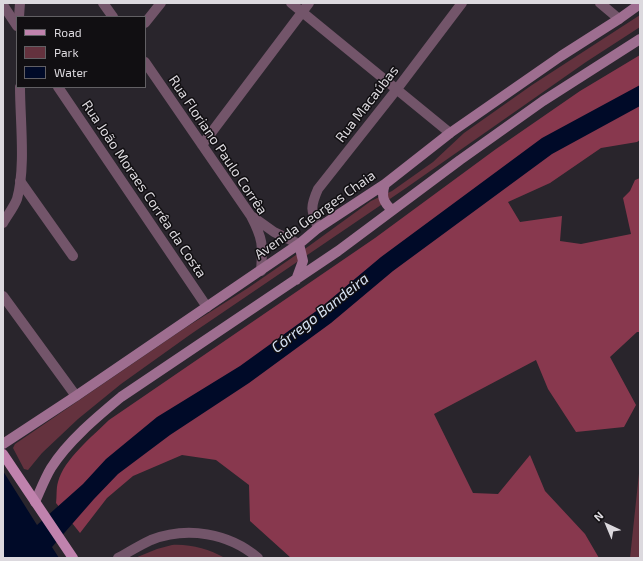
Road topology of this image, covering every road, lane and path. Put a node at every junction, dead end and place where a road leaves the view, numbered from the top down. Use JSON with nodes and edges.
{"nodes":[{"id":1,"x":20,"y":3,"type":"edge"},
{"id":2,"x":103,"y":3,"type":"edge"},
{"id":3,"x":161,"y":3,"type":"edge"},
{"id":4,"x":291,"y":3,"type":"edge"},
{"id":5,"x":309,"y":3,"type":"edge"},
{"id":6,"x":462,"y":3,"type":"edge"},
{"id":7,"x":600,"y":3,"type":"edge"},
{"id":8,"x":640,"y":4,"type":"edge"},
{"id":9,"x":3,"y":5,"type":"edge"},
{"id":10,"x":302,"y":12,"type":"junction"},
{"id":11,"x":19,"y":16,"type":"edge"},
{"id":12,"x":112,"y":16,"type":"edge"},
{"id":13,"x":619,"y":19,"type":"junction"},
{"id":14,"x":146,"y":22,"type":"edge"},
{"id":15,"x":16,"y":24,"type":"edge"},
{"id":16,"x":640,"y":39,"type":"edge"},
{"id":17,"x":146,"y":63,"type":"edge"},
{"id":18,"x":20,"y":88,"type":"edge"},
{"id":19,"x":59,"y":88,"type":"edge"},
{"id":20,"x":397,"y":89,"type":"junction"},
{"id":21,"x":450,"y":133,"type":"junction"},
{"id":22,"x":202,"y":145,"type":"junction"},
{"id":23,"x":20,"y":181,"type":"junction"},
{"id":24,"x":384,"y":184,"type":"junction"},
{"id":25,"x":392,"y":210,"type":"junction"},
{"id":26,"x":251,"y":216,"type":"junction"},
{"id":27,"x":3,"y":223,"type":"edge"},
{"id":28,"x":318,"y":228,"type":"junction"},
{"id":29,"x":299,"y":244,"type":"junction"},
{"id":30,"x":74,"y":256,"type":"dead end"},
{"id":31,"x":261,"y":271,"type":"junction"},
{"id":32,"x":296,"y":280,"type":"junction"},
{"id":33,"x":3,"y":296,"type":"edge"},
{"id":34,"x":207,"y":307,"type":"junction"},
{"id":35,"x":76,"y":396,"type":"junction"},
{"id":36,"x":3,"y":444,"type":"edge"},
{"id":37,"x":3,"y":454,"type":"edge"},
{"id":38,"x":35,"y":502,"type":"junction"},
{"id":39,"x":136,"y":548,"type":"junction"},
{"id":40,"x":73,"y":558,"type":"edge"},
{"id":41,"x":118,"y":558,"type":"edge"},
{"id":42,"x":127,"y":558,"type":"edge"},
{"id":43,"x":258,"y":558,"type":"edge"}],
"edges":[{"from":1,"to":11,"type":"street"},
{"from":2,"to":12,"type":"street"},
{"from":3,"to":14,"type":"street"},
{"from":4,"to":10,"type":"street"},
{"from":5,"to":10,"type":"street"},
{"from":6,"to":20,"type":"street","name":"Rua Macaúbas"},
{"from":7,"to":13,"type":"street"},
{"from":8,"to":13,"type":"main road","name":"Avenida Georges Chaia"},
{"from":9,"to":15,"type":"street"},
{"from":10,"to":20,"type":"street"},
{"from":10,"to":22,"type":"street"},
{"from":13,"to":21,"type":"main road","name":"Avenida Georges Chaia"},
{"from":16,"to":25,"type":"main road"},
{"from":17,"to":22,"type":"street","name":"Rua Floriano Paulo Corrêa"},
{"from":18,"to":23,"type":"street"},
{"from":19,"to":34,"type":"street","name":"Rua João Moraes Corrêa da Costa"},
{"from":20,"to":21,"type":"street"},
{"from":20,"to":28,"type":"street","name":"Rua Macaúbas"},
{"from":21,"to":24,"type":"main road","name":"Avenida Georges Chaia"},
{"from":22,"to":26,"type":"street","name":"Rua Floriano Paulo Corrêa"},
{"from":23,"to":27,"type":"street"},
{"from":23,"to":30,"type":"street"},
{"from":24,"to":25,"type":"main road"},
{"from":24,"to":28,"type":"main road","name":"Avenida Georges Chaia"},
{"from":25,"to":32,"type":"main road"},
{"from":26,"to":29,"type":"street"},
{"from":26,"to":31,"type":"street","name":"Rua Floriano Paulo Corrêa"},
{"from":28,"to":29,"type":"main road","name":"Avenida Georges Chaia"},
{"from":29,"to":31,"type":"main road","name":"Avenida Georges Chaia"},
{"from":29,"to":32,"type":"main road"},
{"from":31,"to":34,"type":"main road","name":"Avenida Georges Chaia"},
{"from":32,"to":38,"type":"main road"},
{"from":33,"to":35,"type":"street"},
{"from":34,"to":35,"type":"main road","name":"Avenida Georges Chaia"},
{"from":35,"to":36,"type":"main road","name":"Avenida Georges Chaia"},
{"from":37,"to":38,"type":"main road"},
{"from":38,"to":40,"type":"main road"},
{"from":39,"to":41,"type":"street"},
{"from":39,"to":42,"type":"street"},
{"from":39,"to":43,"type":"street"}]}
